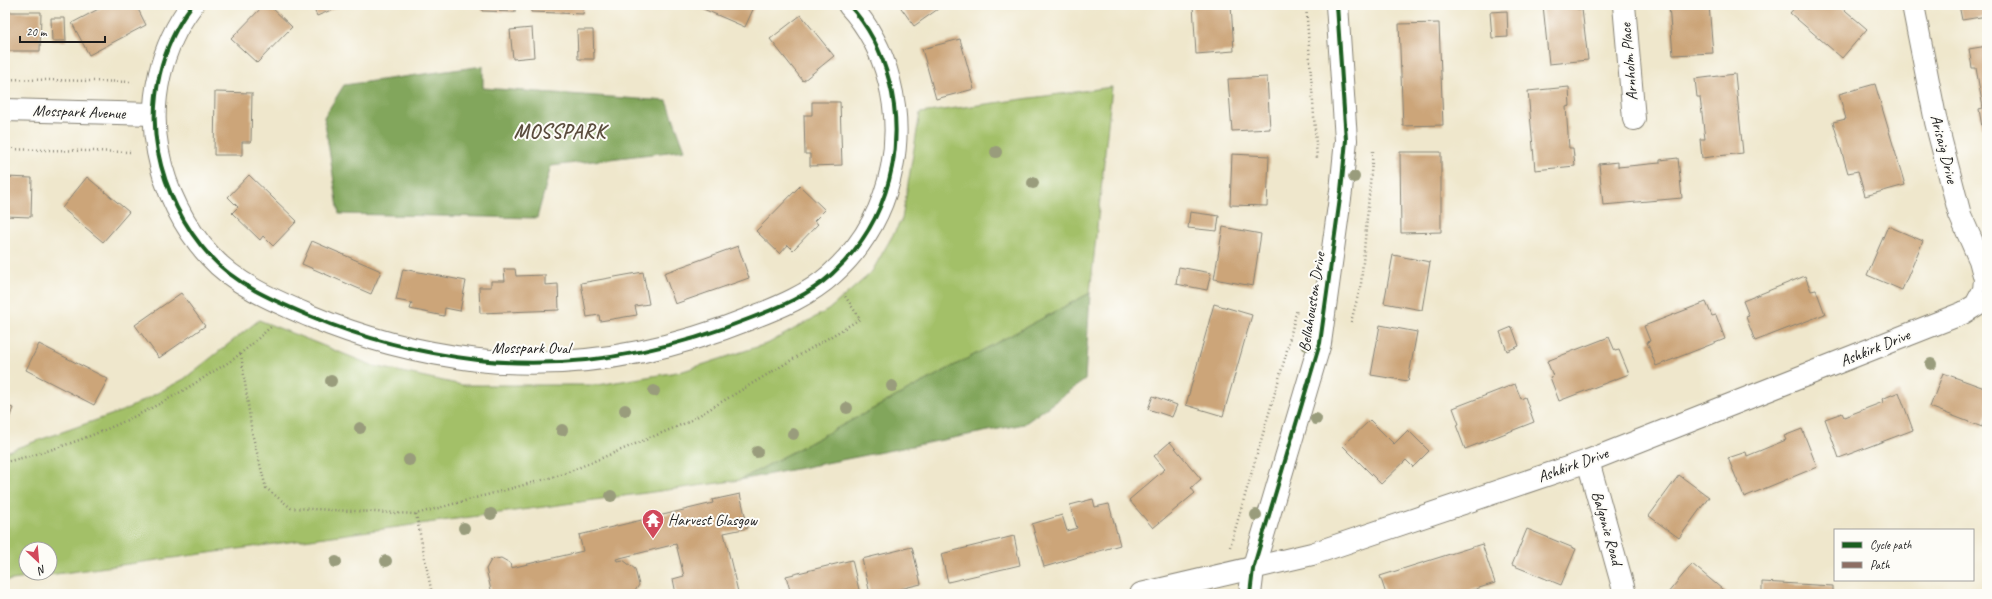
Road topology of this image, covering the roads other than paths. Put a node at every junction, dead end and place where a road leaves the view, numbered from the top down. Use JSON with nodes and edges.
{"nodes":[{"id":1,"x":192,"y":5,"type":"edge"},
{"id":2,"x":849,"y":5,"type":"edge"},
{"id":3,"x":1338,"y":5,"type":"edge"},
{"id":4,"x":1624,"y":5,"type":"edge"},
{"id":5,"x":1913,"y":5,"type":"edge"},
{"id":6,"x":5,"y":110,"type":"edge"},
{"id":7,"x":154,"y":114,"type":"junction"},
{"id":8,"x":1634,"y":119,"type":"dead end"},
{"id":9,"x":1984,"y":290,"type":"joint"},
{"id":10,"x":1588,"y":461,"type":"junction"},
{"id":11,"x":1253,"y":569,"type":"junction"},
{"id":12,"x":1141,"y":594,"type":"edge"},
{"id":13,"x":1250,"y":594,"type":"edge"},
{"id":14,"x":1625,"y":594,"type":"edge"}],
"edges":[{"from":1,"to":7,"type":"street","name":"Mosspark Oval"},
{"from":2,"to":7,"type":"street","name":"Mosspark Oval"},
{"from":3,"to":11,"type":"street","name":"Bellahouston Drive"},
{"from":4,"to":8,"type":"street","name":"Arnholm Place"},
{"from":5,"to":9,"type":"street","name":"Arisaig Drive"},
{"from":6,"to":7,"type":"street","name":"Mosspark Avenue"},
{"from":9,"to":10,"type":"street","name":"Ashkirk Drive"},
{"from":10,"to":11,"type":"street","name":"Ashkirk Drive"},
{"from":10,"to":14,"type":"street","name":"Balgonie Road"},
{"from":11,"to":12,"type":"street","name":"Ashkirk Drive"},
{"from":11,"to":13,"type":"street","name":"Bellahouston Drive"}]}
